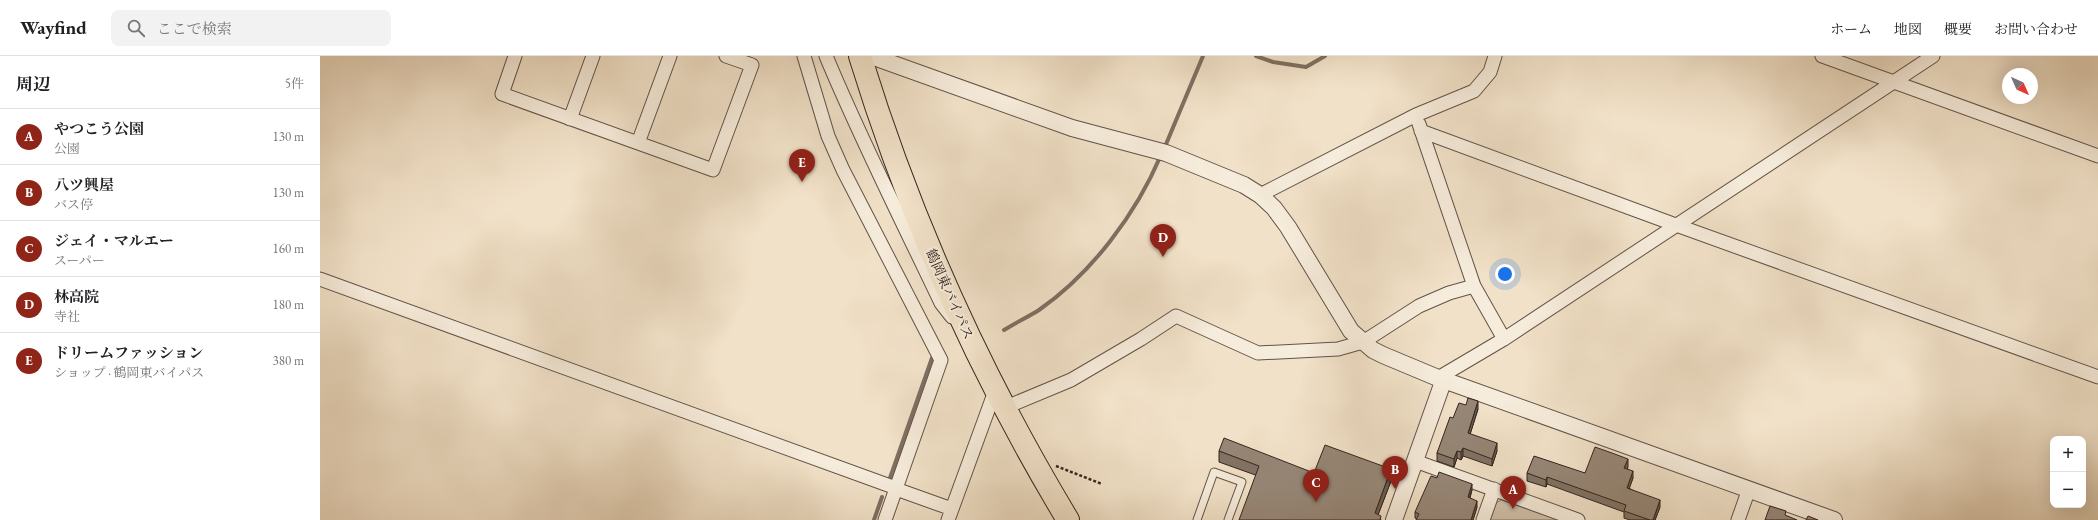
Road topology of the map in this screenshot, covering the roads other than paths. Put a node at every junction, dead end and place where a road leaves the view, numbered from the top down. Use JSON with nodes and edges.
{"nodes":[{"id":1,"x":515,"y":56,"type":"edge"},
{"id":2,"x":593,"y":56,"type":"edge"},
{"id":3,"x":670,"y":56,"type":"edge"},
{"id":4,"x":726,"y":56,"type":"edge"},
{"id":5,"x":804,"y":56,"type":"edge"},
{"id":6,"x":826,"y":56,"type":"edge"},
{"id":7,"x":1495,"y":56,"type":"edge"},
{"id":8,"x":1822,"y":56,"type":"edge"},
{"id":9,"x":1932,"y":56,"type":"edge"},
{"id":10,"x":865,"y":59,"type":"edge"},
{"id":11,"x":896,"y":61,"type":"edge"},
{"id":12,"x":1892,"y":82,"type":"junction"},
{"id":13,"x":1416,"y":115,"type":"junction"},
{"id":14,"x":570,"y":119,"type":"junction"},
{"id":15,"x":1421,"y":131,"type":"junction"},
{"id":16,"x":638,"y":143,"type":"junction"},
{"id":17,"x":2098,"y":156,"type":"edge"},
{"id":18,"x":1260,"y":196,"type":"junction"},
{"id":19,"x":1676,"y":225,"type":"junction"},
{"id":20,"x":320,"y":279,"type":"edge"},
{"id":21,"x":1474,"y":286,"type":"junction"},
{"id":22,"x":968,"y":335,"type":"junction"},
{"id":23,"x":1504,"y":339,"type":"junction"},
{"id":24,"x":1363,"y":342,"type":"junction"},
{"id":25,"x":2098,"y":377,"type":"edge"},
{"id":26,"x":1441,"y":378,"type":"junction"},
{"id":27,"x":1000,"y":400,"type":"junction"},
{"id":28,"x":1415,"y":461,"type":"junction"},
{"id":29,"x":896,"y":489,"type":"junction"},
{"id":30,"x":1494,"y":489,"type":"junction"},
{"id":31,"x":1749,"y":489,"type":"junction"},
{"id":32,"x":950,"y":515,"type":"edge"},
{"id":33,"x":1572,"y":519,"type":"edge"},
{"id":34,"x":885,"y":520,"type":"edge"},
{"id":35,"x":1068,"y":520,"type":"edge"},
{"id":36,"x":1197,"y":520,"type":"edge"},
{"id":37,"x":1228,"y":520,"type":"edge"},
{"id":38,"x":1394,"y":520,"type":"edge"},
{"id":39,"x":1483,"y":520,"type":"edge"},
{"id":40,"x":1738,"y":520,"type":"edge"},
{"id":41,"x":1834,"y":520,"type":"edge"}],
"edges":[{"from":1,"to":14,"type":"street"},
{"from":2,"to":14,"type":"street"},
{"from":3,"to":16,"type":"street"},
{"from":4,"to":16,"type":"street"},
{"from":5,"to":29,"type":"street"},
{"from":6,"to":22,"type":"street"},
{"from":7,"to":13,"type":"street"},
{"from":8,"to":12,"type":"street"},
{"from":9,"to":12,"type":"street"},
{"from":10,"to":11,"type":"street"},
{"from":10,"to":22,"type":"highway","name":"鶴岡東バイパス"},
{"from":11,"to":18,"type":"street"},
{"from":12,"to":17,"type":"street"},
{"from":12,"to":19,"type":"street"},
{"from":13,"to":15,"type":"street"},
{"from":13,"to":18,"type":"street"},
{"from":14,"to":16,"type":"street"},
{"from":15,"to":19,"type":"street"},
{"from":15,"to":21,"type":"street"},
{"from":18,"to":24,"type":"street"},
{"from":19,"to":23,"type":"street"},
{"from":19,"to":25,"type":"street"},
{"from":20,"to":29,"type":"street"},
{"from":21,"to":23,"type":"street"},
{"from":21,"to":24,"type":"street"},
{"from":22,"to":27,"type":"highway","name":"鶴岡東バイパス"},
{"from":23,"to":26,"type":"street"},
{"from":24,"to":26,"type":"street"},
{"from":24,"to":27,"type":"street"},
{"from":26,"to":28,"type":"street"},
{"from":26,"to":31,"type":"street"},
{"from":27,"to":32,"type":"street"},
{"from":27,"to":35,"type":"highway","name":"鶴岡東バイパス"},
{"from":28,"to":30,"type":"street"},
{"from":28,"to":38,"type":"street"},
{"from":29,"to":32,"type":"street"},
{"from":29,"to":34,"type":"street"},
{"from":30,"to":33,"type":"street"},
{"from":30,"to":39,"type":"street"},
{"from":31,"to":40,"type":"street"},
{"from":31,"to":41,"type":"street"},
{"from":36,"to":37,"type":"lane"}]}
